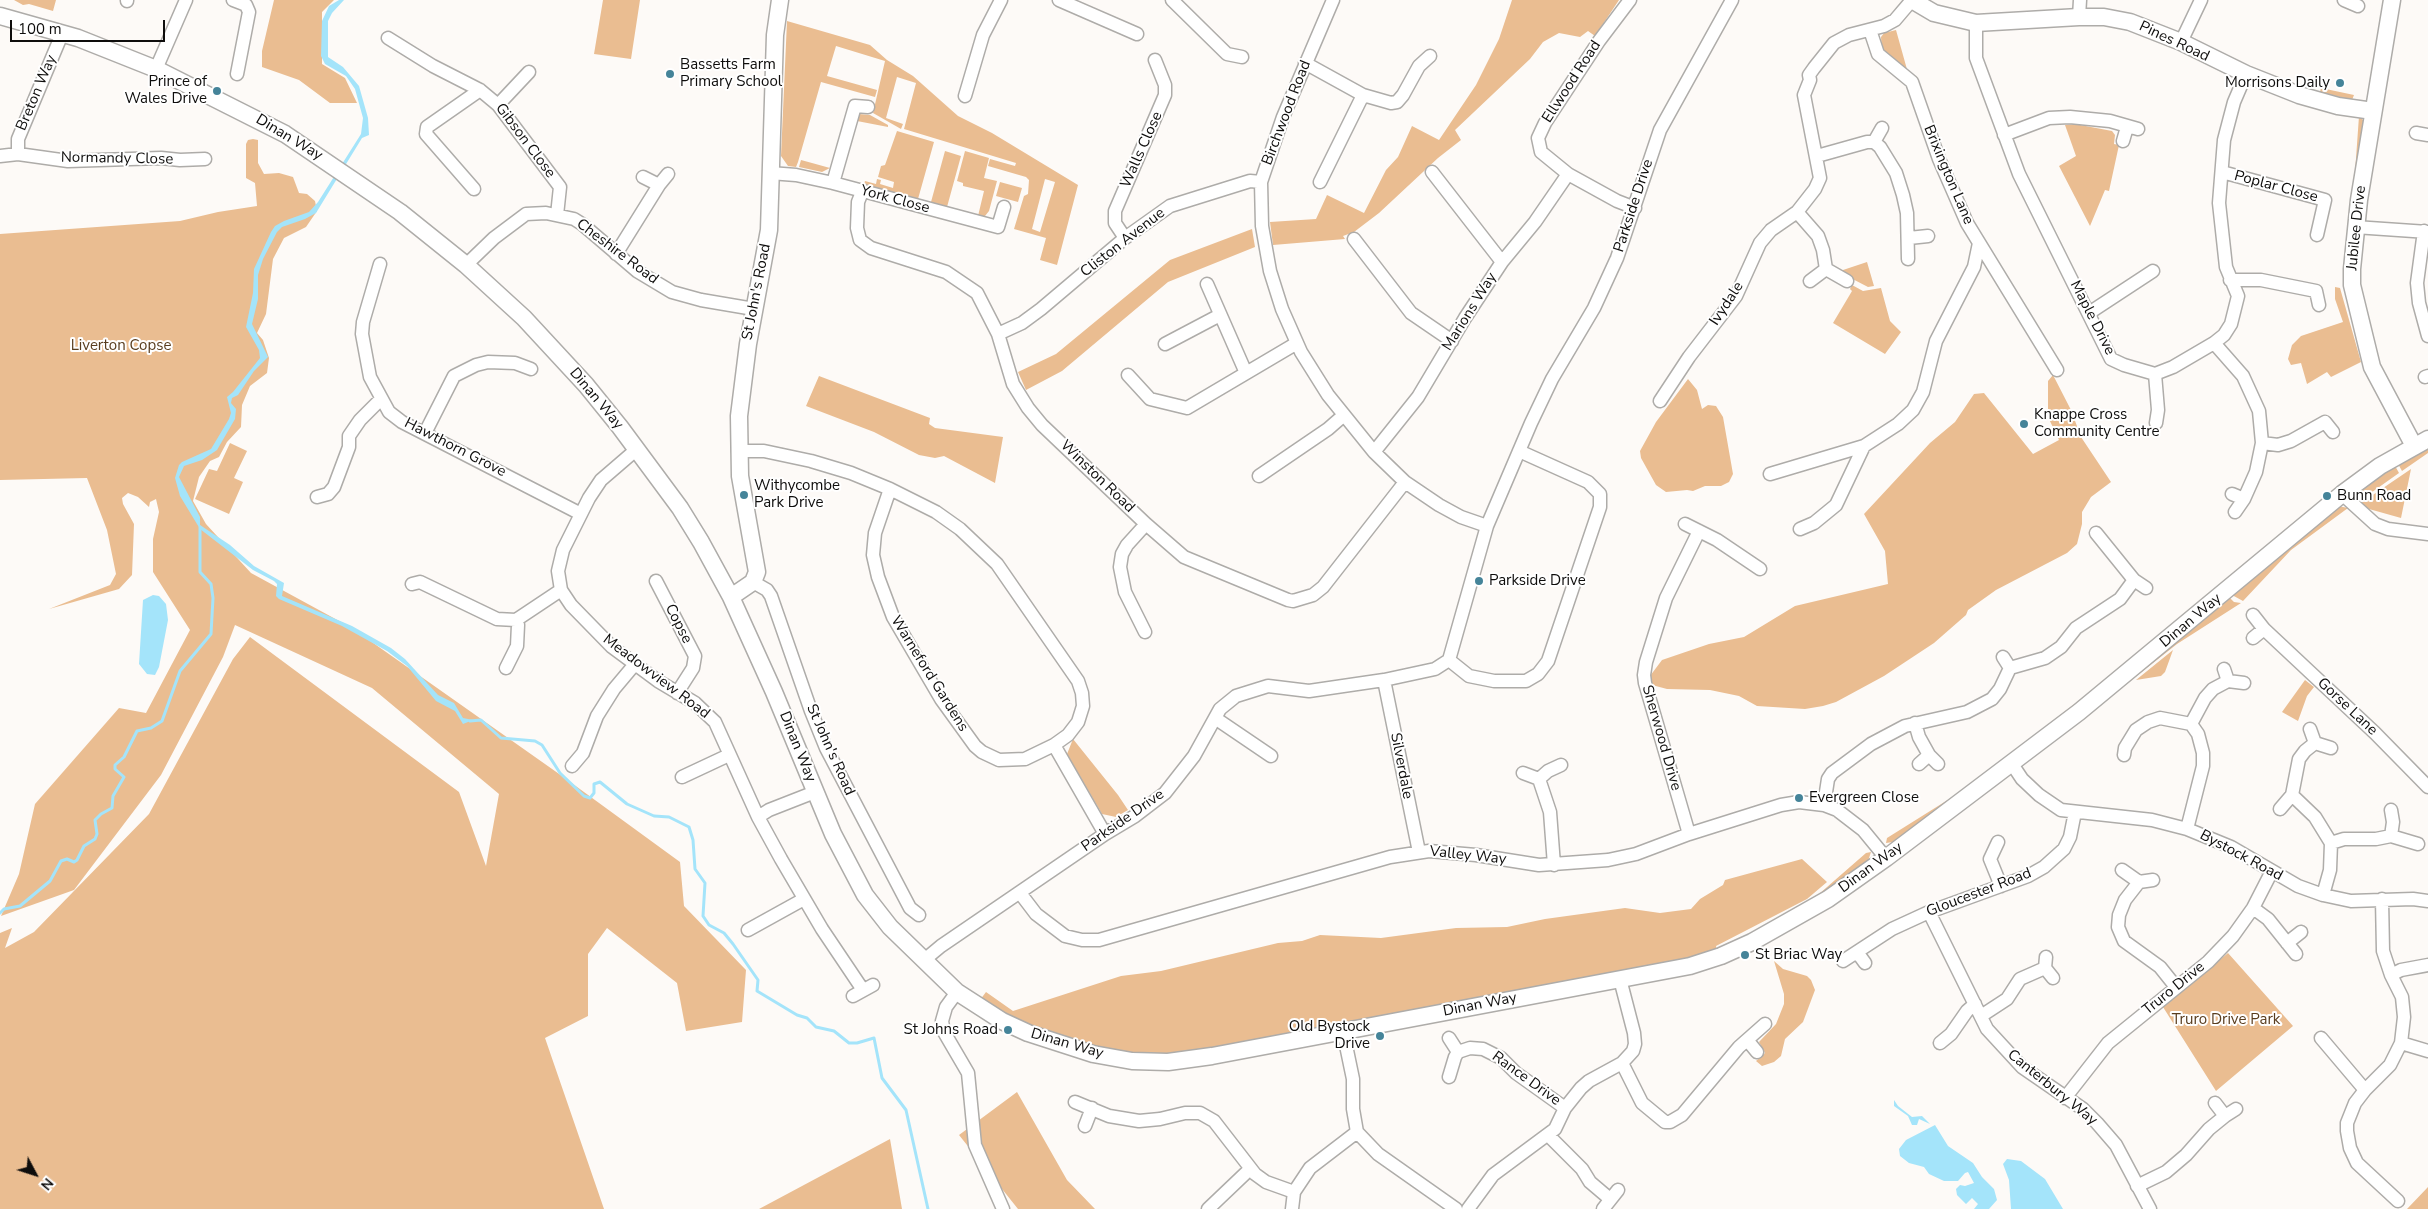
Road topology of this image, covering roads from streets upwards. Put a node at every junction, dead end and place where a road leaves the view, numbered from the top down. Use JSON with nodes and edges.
{"nodes":[{"id":1,"x":186,"y":0,"type":"edge"},
{"id":2,"x":233,"y":0,"type":"edge"},
{"id":3,"x":780,"y":0,"type":"edge"},
{"id":4,"x":1001,"y":0,"type":"edge"},
{"id":5,"x":1059,"y":0,"type":"edge"},
{"id":6,"x":1172,"y":0,"type":"edge"},
{"id":7,"x":1333,"y":0,"type":"edge"},
{"id":8,"x":1630,"y":0,"type":"edge"},
{"id":9,"x":1732,"y":0,"type":"edge"},
{"id":10,"x":1912,"y":0,"type":"edge"},
{"id":11,"x":2080,"y":0,"type":"edge"},
{"id":12,"x":2201,"y":0,"type":"edge"},
{"id":13,"x":2344,"y":0,"type":"edge"},
{"id":14,"x":2392,"y":0,"type":"edge"},
{"id":15,"x":2358,"y":6,"type":"dead end"},
{"id":16,"x":0,"y":16,"type":"edge"},
{"id":17,"x":2079,"y":17,"type":"junction"},
{"id":18,"x":1976,"y":23,"type":"junction"},
{"id":19,"x":1870,"y":30,"type":"junction"},
{"id":20,"x":62,"y":34,"type":"junction"},
{"id":21,"x":1137,"y":34,"type":"dead end"},
{"id":22,"x":388,"y":38,"type":"dead end"},
{"id":23,"x":2181,"y":42,"type":"junction"},
{"id":24,"x":1430,"y":56,"type":"dead end"},
{"id":25,"x":1242,"y":57,"type":"dead end"},
{"id":26,"x":1155,"y":60,"type":"dead end"},
{"id":27,"x":1305,"y":63,"type":"junction"},
{"id":28,"x":156,"y":69,"type":"junction"},
{"id":29,"x":529,"y":72,"type":"dead end"},
{"id":30,"x":237,"y":74,"type":"dead end"},
{"id":31,"x":2246,"y":74,"type":"junction"},
{"id":32,"x":480,"y":90,"type":"junction"},
{"id":33,"x":1363,"y":95,"type":"junction"},
{"id":34,"x":965,"y":96,"type":"dead end"},
{"id":35,"x":498,"y":104,"type":"junction"},
{"id":36,"x":868,"y":107,"type":"dead end"},
{"id":37,"x":2374,"y":111,"type":"junction"},
{"id":38,"x":1882,"y":128,"type":"dead end"},
{"id":39,"x":2004,"y":135,"type":"junction"},
{"id":40,"x":2123,"y":141,"type":"dead end"},
{"id":41,"x":1874,"y":142,"type":"junction"},
{"id":42,"x":18,"y":154,"type":"junction"},
{"id":43,"x":0,"y":156,"type":"edge"},
{"id":44,"x":1817,"y":156,"type":"junction"},
{"id":45,"x":205,"y":159,"type":"dead end"},
{"id":46,"x":1432,"y":172,"type":"dead end"},
{"id":47,"x":2222,"y":172,"type":"junction"},
{"id":48,"x":668,"y":174,"type":"dead end"},
{"id":49,"x":770,"y":174,"type":"junction"},
{"id":50,"x":1568,"y":174,"type":"junction"},
{"id":51,"x":644,"y":177,"type":"dead end"},
{"id":52,"x":1261,"y":182,"type":"junction"},
{"id":53,"x":1320,"y":182,"type":"dead end"},
{"id":54,"x":832,"y":183,"type":"junction"},
{"id":55,"x":659,"y":185,"type":"junction"},
{"id":56,"x":474,"y":189,"type":"dead end"},
{"id":57,"x":862,"y":192,"type":"junction"},
{"id":58,"x":1004,"y":207,"type":"dead end"},
{"id":59,"x":1635,"y":208,"type":"junction"},
{"id":60,"x":1797,"y":212,"type":"junction"},
{"id":61,"x":557,"y":215,"type":"junction"},
{"id":62,"x":2355,"y":226,"type":"junction"},
{"id":63,"x":2426,"y":231,"type":"edge"},
{"id":64,"x":2317,"y":235,"type":"dead end"},
{"id":65,"x":1928,"y":236,"type":"dead end"},
{"id":66,"x":1125,"y":238,"type":"junction"},
{"id":67,"x":1909,"y":238,"type":"junction"},
{"id":68,"x":1354,"y":239,"type":"dead end"},
{"id":69,"x":1979,"y":243,"type":"junction"},
{"id":70,"x":616,"y":254,"type":"junction"},
{"id":71,"x":1908,"y":259,"type":"dead end"},
{"id":72,"x":1502,"y":262,"type":"junction"},
{"id":73,"x":380,"y":264,"type":"dead end"},
{"id":74,"x":466,"y":266,"type":"junction"},
{"id":75,"x":1826,"y":269,"type":"junction"},
{"id":76,"x":2152,"y":271,"type":"dead end"},
{"id":77,"x":2230,"y":280,"type":"junction"},
{"id":78,"x":1810,"y":281,"type":"dead end"},
{"id":79,"x":1847,"y":281,"type":"dead end"},
{"id":80,"x":1207,"y":284,"type":"dead end"},
{"id":81,"x":2319,"y":304,"type":"dead end"},
{"id":82,"x":754,"y":309,"type":"junction"},
{"id":83,"x":2089,"y":312,"type":"junction"},
{"id":84,"x":1220,"y":315,"type":"junction"},
{"id":85,"x":998,"y":334,"type":"junction"},
{"id":86,"x":2428,"y":336,"type":"edge"},
{"id":87,"x":1452,"y":341,"type":"junction"},
{"id":88,"x":1297,"y":343,"type":"junction"},
{"id":89,"x":2214,"y":343,"type":"junction"},
{"id":90,"x":1164,"y":344,"type":"dead end"},
{"id":91,"x":530,"y":369,"type":"dead end"},
{"id":92,"x":2057,"y":370,"type":"dead end"},
{"id":93,"x":1246,"y":374,"type":"junction"},
{"id":94,"x":2155,"y":374,"type":"junction"},
{"id":95,"x":1128,"y":375,"type":"dead end"},
{"id":96,"x":380,"y":400,"type":"junction"},
{"id":97,"x":1660,"y":401,"type":"dead end"},
{"id":98,"x":1344,"y":415,"type":"junction"},
{"id":99,"x":2156,"y":423,"type":"dead end"},
{"id":100,"x":2332,"y":432,"type":"dead end"},
{"id":101,"x":425,"y":433,"type":"junction"},
{"id":102,"x":2421,"y":442,"type":"edge"},
{"id":103,"x":2262,"y":443,"type":"junction"},
{"id":104,"x":1864,"y":446,"type":"junction"},
{"id":105,"x":637,"y":449,"type":"junction"},
{"id":106,"x":1519,"y":451,"type":"junction"},
{"id":107,"x":738,"y":452,"type":"junction"},
{"id":108,"x":1374,"y":452,"type":"junction"},
{"id":109,"x":1770,"y":474,"type":"dead end"},
{"id":110,"x":1259,"y":476,"type":"dead end"},
{"id":111,"x":1405,"y":482,"type":"junction"},
{"id":112,"x":890,"y":489,"type":"junction"},
{"id":113,"x":2232,"y":494,"type":"dead end"},
{"id":114,"x":2342,"y":494,"type":"junction"},
{"id":115,"x":317,"y":497,"type":"dead end"},
{"id":116,"x":2244,"y":500,"type":"junction"},
{"id":117,"x":2235,"y":512,"type":"dead end"},
{"id":118,"x":581,"y":514,"type":"junction"},
{"id":119,"x":1146,"y":524,"type":"junction"},
{"id":120,"x":1685,"y":524,"type":"dead end"},
{"id":121,"x":1488,"y":526,"type":"junction"},
{"id":122,"x":1800,"y":529,"type":"dead end"},
{"id":123,"x":1698,"y":531,"type":"junction"},
{"id":124,"x":2096,"y":533,"type":"dead end"},
{"id":125,"x":2428,"y":534,"type":"edge"},
{"id":126,"x":1760,"y":569,"type":"dead end"},
{"id":127,"x":2134,"y":580,"type":"junction"},
{"id":128,"x":656,"y":581,"type":"dead end"},
{"id":129,"x":753,"y":582,"type":"junction"},
{"id":130,"x":412,"y":584,"type":"dead end"},
{"id":131,"x":2146,"y":588,"type":"dead end"},
{"id":132,"x":561,"y":590,"type":"junction"},
{"id":133,"x":732,"y":597,"type":"junction"},
{"id":134,"x":2253,"y":615,"type":"dead end"},
{"id":135,"x":516,"y":620,"type":"junction"},
{"id":136,"x":2264,"y":629,"type":"junction"},
{"id":137,"x":1145,"y":632,"type":"dead end"},
{"id":138,"x":2253,"y":638,"type":"dead end"},
{"id":139,"x":1449,"y":660,"type":"junction"},
{"id":140,"x":635,"y":664,"type":"junction"},
{"id":141,"x":506,"y":668,"type":"dead end"},
{"id":142,"x":1384,"y":680,"type":"junction"},
{"id":143,"x":2244,"y":683,"type":"dead end"},
{"id":144,"x":677,"y":693,"type":"junction"},
{"id":145,"x":1215,"y":718,"type":"junction"},
{"id":146,"x":1915,"y":723,"type":"junction"},
{"id":147,"x":2191,"y":724,"type":"junction"},
{"id":148,"x":2310,"y":729,"type":"dead end"},
{"id":149,"x":2314,"y":744,"type":"junction"},
{"id":150,"x":1054,"y":745,"type":"junction"},
{"id":151,"x":2330,"y":748,"type":"dead end"},
{"id":152,"x":729,"y":755,"type":"junction"},
{"id":153,"x":1271,"y":756,"type":"dead end"},
{"id":154,"x":2124,"y":758,"type":"dead end"},
{"id":155,"x":1919,"y":764,"type":"dead end"},
{"id":156,"x":2012,"y":764,"type":"junction"},
{"id":157,"x":1561,"y":765,"type":"dead end"},
{"id":158,"x":572,"y":766,"type":"dead end"},
{"id":159,"x":688,"y":770,"type":"dead end"},
{"id":160,"x":1523,"y":773,"type":"dead end"},
{"id":161,"x":1539,"y":779,"type":"junction"},
{"id":162,"x":2428,"y":787,"type":"edge"},
{"id":163,"x":815,"y":792,"type":"junction"},
{"id":164,"x":2292,"y":795,"type":"junction"},
{"id":165,"x":1824,"y":805,"type":"junction"},
{"id":166,"x":2280,"y":809,"type":"dead end"},
{"id":167,"x":2390,"y":810,"type":"dead end"},
{"id":168,"x":2075,"y":812,"type":"junction"},
{"id":169,"x":758,"y":817,"type":"junction"},
{"id":170,"x":2187,"y":829,"type":"junction"},
{"id":171,"x":1105,"y":834,"type":"junction"},
{"id":172,"x":1689,"y":834,"type":"junction"},
{"id":173,"x":2391,"y":836,"type":"junction"},
{"id":174,"x":1998,"y":842,"type":"dead end"},
{"id":175,"x":2331,"y":843,"type":"junction"},
{"id":176,"x":2418,"y":844,"type":"dead end"},
{"id":177,"x":1418,"y":852,"type":"junction"},
{"id":178,"x":1886,"y":858,"type":"junction"},
{"id":179,"x":1554,"y":865,"type":"junction"},
{"id":180,"x":2122,"y":870,"type":"dead end"},
{"id":181,"x":2272,"y":871,"type":"junction"},
{"id":182,"x":2153,"y":880,"type":"dead end"},
{"id":183,"x":2139,"y":882,"type":"junction"},
{"id":184,"x":2001,"y":886,"type":"junction"},
{"id":185,"x":1020,"y":893,"type":"junction"},
{"id":186,"x":2323,"y":895,"type":"junction"},
{"id":187,"x":804,"y":899,"type":"junction"},
{"id":188,"x":2382,"y":900,"type":"junction"},
{"id":189,"x":2428,"y":901,"type":"edge"},
{"id":190,"x":2253,"y":908,"type":"junction"},
{"id":191,"x":1929,"y":912,"type":"junction"},
{"id":192,"x":919,"y":916,"type":"dead end"},
{"id":193,"x":748,"y":930,"type":"dead end"},
{"id":194,"x":2301,"y":932,"type":"dead end"},
{"id":195,"x":2287,"y":943,"type":"junction"},
{"id":196,"x":1857,"y":952,"type":"junction"},
{"id":197,"x":2296,"y":954,"type":"dead end"},
{"id":198,"x":923,"y":961,"type":"junction"},
{"id":199,"x":1843,"y":961,"type":"dead end"},
{"id":200,"x":1865,"y":963,"type":"dead end"},
{"id":201,"x":2428,"y":965,"type":"edge"},
{"id":202,"x":2048,"y":968,"type":"dead end"},
{"id":203,"x":2391,"y":974,"type":"junction"},
{"id":204,"x":1620,"y":979,"type":"junction"},
{"id":205,"x":2176,"y":987,"type":"junction"},
{"id":206,"x":863,"y":990,"type":"dead end"},
{"id":207,"x":957,"y":992,"type":"junction"},
{"id":208,"x":1978,"y":1010,"type":"junction"},
{"id":209,"x":1765,"y":1024,"type":"dead end"},
{"id":210,"x":1343,"y":1031,"type":"junction"},
{"id":211,"x":1449,"y":1038,"type":"dead end"},
{"id":212,"x":1748,"y":1041,"type":"junction"},
{"id":213,"x":2328,"y":1042,"type":"dead end"},
{"id":214,"x":1940,"y":1043,"type":"dead end"},
{"id":215,"x":2400,"y":1043,"type":"junction"},
{"id":216,"x":2428,"y":1050,"type":"edge"},
{"id":217,"x":1458,"y":1052,"type":"junction"},
{"id":218,"x":1757,"y":1052,"type":"dead end"},
{"id":219,"x":1622,"y":1063,"type":"junction"},
{"id":220,"x":1450,"y":1077,"type":"dead end"},
{"id":221,"x":2365,"y":1090,"type":"junction"},
{"id":222,"x":2065,"y":1098,"type":"junction"},
{"id":223,"x":1075,"y":1102,"type":"dead end"},
{"id":224,"x":2215,"y":1103,"type":"dead end"},
{"id":225,"x":1092,"y":1108,"type":"junction"},
{"id":226,"x":1565,"y":1108,"type":"junction"},
{"id":227,"x":1085,"y":1126,"type":"dead end"},
{"id":228,"x":1357,"y":1132,"type":"junction"},
{"id":229,"x":1548,"y":1135,"type":"junction"},
{"id":230,"x":1250,"y":1169,"type":"junction"},
{"id":231,"x":2137,"y":1186,"type":"junction"},
{"id":232,"x":1294,"y":1192,"type":"junction"},
{"id":233,"x":1610,"y":1200,"type":"edge"},
{"id":234,"x":2398,"y":1200,"type":"dead end"},
{"id":235,"x":1003,"y":1209,"type":"edge"},
{"id":236,"x":1208,"y":1209,"type":"edge"},
{"id":237,"x":1292,"y":1209,"type":"edge"},
{"id":238,"x":1456,"y":1209,"type":"edge"},
{"id":239,"x":1468,"y":1209,"type":"edge"},
{"id":240,"x":2150,"y":1209,"type":"edge"}],
"edges":[{"from":1,"to":28,"type":"street"},
{"from":2,"to":30,"type":"street"},
{"from":3,"to":49,"type":"street","name":"St John's Road"},
{"from":4,"to":34,"type":"street"},
{"from":5,"to":21,"type":"street"},
{"from":6,"to":25,"type":"street"},
{"from":7,"to":27,"type":"street","name":"Birchwood Road"},
{"from":8,"to":50,"type":"street","name":"Ellwood Road"},
{"from":9,"to":59,"type":"street","name":"Parkside Drive"},
{"from":10,"to":18,"type":"street","name":"Pines Road"},
{"from":10,"to":19,"type":"street"},
{"from":11,"to":17,"type":"street"},
{"from":12,"to":23,"type":"street"},
{"from":13,"to":15,"type":"street"},
{"from":14,"to":37,"type":"street","name":"Jubilee Drive"},
{"from":16,"to":20,"type":"street","name":"Dinan Way"},
{"from":17,"to":18,"type":"street","name":"Pines Road"},
{"from":17,"to":23,"type":"street","name":"Pines Road"},
{"from":18,"to":39,"type":"street","name":"Maple Drive"},
{"from":19,"to":44,"type":"street","name":"Ivydale"},
{"from":19,"to":69,"type":"street","name":"Brixington Lane"},
{"from":20,"to":28,"type":"street","name":"Dinan Way"},
{"from":20,"to":42,"type":"street","name":"Breton Way"},
{"from":22,"to":32,"type":"street","name":"Gibson Close"},
{"from":23,"to":31,"type":"street","name":"Pines Road"},
{"from":24,"to":33,"type":"street"},
{"from":26,"to":66,"type":"street","name":"Walls Close"},
{"from":27,"to":33,"type":"street"},
{"from":27,"to":52,"type":"street","name":"Birchwood Road"},
{"from":28,"to":74,"type":"street","name":"Dinan Way"},
{"from":29,"to":35,"type":"street"},
{"from":31,"to":37,"type":"street","name":"Pines Road"},
{"from":31,"to":47,"type":"street"},
{"from":32,"to":35,"type":"street","name":"Gibson Close"},
{"from":32,"to":56,"type":"street"},
{"from":33,"to":53,"type":"street"},
{"from":35,"to":61,"type":"street","name":"Gibson Close"},
{"from":36,"to":54,"type":"street"},
{"from":37,"to":62,"type":"street","name":"Jubilee Drive"},
{"from":38,"to":41,"type":"street"},
{"from":39,"to":40,"type":"street"},
{"from":39,"to":83,"type":"street","name":"Maple Drive"},
{"from":41,"to":44,"type":"street"},
{"from":41,"to":67,"type":"street"},
{"from":42,"to":43,"type":"street","name":"Normandy Close"},
{"from":42,"to":45,"type":"street","name":"Normandy Close"},
{"from":44,"to":60,"type":"street","name":"Ivydale"},
{"from":46,"to":72,"type":"street"},
{"from":47,"to":64,"type":"street","name":"Poplar Close"},
{"from":47,"to":77,"type":"street"},
{"from":48,"to":55,"type":"street"},
{"from":49,"to":54,"type":"street","name":"York Close"},
{"from":49,"to":82,"type":"street","name":"St John's Road"},
{"from":50,"to":59,"type":"street","name":"Ellwood Road"},
{"from":50,"to":72,"type":"street","name":"Marions Way"},
{"from":51,"to":55,"type":"street"},
{"from":52,"to":66,"type":"street","name":"Cliston Avenue"},
{"from":52,"to":88,"type":"street","name":"Birchwood Road"},
{"from":54,"to":57,"type":"street","name":"York Close"},
{"from":55,"to":70,"type":"street"},
{"from":57,"to":58,"type":"street","name":"York Close"},
{"from":57,"to":85,"type":"street","name":"Winston Road"},
{"from":59,"to":106,"type":"street","name":"Parkside Drive"},
{"from":60,"to":75,"type":"street"},
{"from":60,"to":97,"type":"street","name":"Ivydale"},
{"from":61,"to":70,"type":"street","name":"Cheshire Road"},
{"from":61,"to":74,"type":"street","name":"Cheshire Road"},
{"from":62,"to":63,"type":"street"},
{"from":62,"to":102,"type":"street","name":"Jubilee Drive"},
{"from":63,"to":86,"type":"street"},
{"from":65,"to":67,"type":"street"},
{"from":66,"to":85,"type":"street","name":"Cliston Avenue"},
{"from":67,"to":71,"type":"street"},
{"from":68,"to":87,"type":"street"},
{"from":69,"to":92,"type":"street","name":"Brixington Lane"},
{"from":69,"to":104,"type":"street"},
{"from":70,"to":82,"type":"street","name":"Cheshire Road"},
{"from":72,"to":87,"type":"street","name":"Marions Way"},
{"from":73,"to":96,"type":"street","name":"Hawthorn Grove"},
{"from":74,"to":105,"type":"street","name":"Dinan Way"},
{"from":75,"to":78,"type":"street"},
{"from":75,"to":79,"type":"street"},
{"from":76,"to":83,"type":"street"},
{"from":77,"to":81,"type":"street"},
{"from":77,"to":89,"type":"street"},
{"from":80,"to":84,"type":"street"},
{"from":82,"to":107,"type":"street","name":"St John's Road"},
{"from":83,"to":94,"type":"street","name":"Maple Drive"},
{"from":84,"to":90,"type":"street"},
{"from":84,"to":93,"type":"street"},
{"from":85,"to":119,"type":"street","name":"Winston Road"},
{"from":87,"to":108,"type":"street","name":"Marions Way"},
{"from":88,"to":93,"type":"street"},
{"from":88,"to":98,"type":"street","name":"Birchwood Road"},
{"from":89,"to":94,"type":"street"},
{"from":89,"to":103,"type":"street"},
{"from":91,"to":101,"type":"street"},
{"from":93,"to":95,"type":"street"},
{"from":94,"to":99,"type":"street"},
{"from":96,"to":101,"type":"street","name":"Hawthorn Grove"},
{"from":96,"to":115,"type":"street"},
{"from":98,"to":108,"type":"street","name":"Birchwood Road"},
{"from":98,"to":110,"type":"street"},
{"from":100,"to":103,"type":"street"},
{"from":101,"to":118,"type":"street","name":"Hawthorn Grove"},
{"from":102,"to":114,"type":"street","name":"Dinan Way"},
{"from":103,"to":116,"type":"street"},
{"from":104,"to":109,"type":"street"},
{"from":104,"to":122,"type":"street"},
{"from":105,"to":118,"type":"street"},
{"from":105,"to":133,"type":"street","name":"Dinan Way"},
{"from":106,"to":121,"type":"street","name":"Parkside Drive"},
{"from":106,"to":139,"type":"street"},
{"from":107,"to":112,"type":"street"},
{"from":107,"to":129,"type":"street","name":"St John's Road"},
{"from":108,"to":111,"type":"street","name":"Birchwood Road"},
{"from":111,"to":119,"type":"street","name":"Winston Road"},
{"from":111,"to":121,"type":"street","name":"Birchwood Road"},
{"from":112,"to":150,"type":"street"},
{"from":112,"to":150,"type":"street","name":"Warneford Gardens"},
{"from":113,"to":116,"type":"street"},
{"from":114,"to":125,"type":"street"},
{"from":114,"to":156,"type":"street","name":"Dinan Way"},
{"from":116,"to":117,"type":"street"},
{"from":118,"to":132,"type":"street"},
{"from":119,"to":137,"type":"street"},
{"from":120,"to":123,"type":"street"},
{"from":121,"to":139,"type":"street","name":"Parkside Drive"},
{"from":123,"to":126,"type":"street"},
{"from":123,"to":172,"type":"street","name":"Sherwood Drive"},
{"from":124,"to":127,"type":"street"},
{"from":127,"to":131,"type":"street"},
{"from":127,"to":146,"type":"street"},
{"from":128,"to":144,"type":"street","name":"Copse"},
{"from":129,"to":133,"type":"street"},
{"from":129,"to":192,"type":"street","name":"St John's Road"},
{"from":130,"to":135,"type":"street"},
{"from":132,"to":135,"type":"street"},
{"from":132,"to":140,"type":"street","name":"Meadowview Road"},
{"from":133,"to":163,"type":"street","name":"Dinan Way"},
{"from":134,"to":136,"type":"street","name":"Gorse Lane"},
{"from":135,"to":141,"type":"street"},
{"from":136,"to":138,"type":"street"},
{"from":136,"to":162,"type":"street","name":"Gorse Lane"},
{"from":139,"to":142,"type":"street","name":"Parkside Drive"},
{"from":140,"to":144,"type":"street","name":"Meadowview Road"},
{"from":140,"to":158,"type":"street"},
{"from":142,"to":145,"type":"street","name":"Parkside Drive"},
{"from":142,"to":177,"type":"street","name":"Silverdale"},
{"from":143,"to":147,"type":"street"},
{"from":144,"to":152,"type":"street","name":"Meadowview Road"},
{"from":145,"to":153,"type":"street"},
{"from":145,"to":171,"type":"street","name":"Parkside Drive"},
{"from":146,"to":155,"type":"street"},
{"from":146,"to":165,"type":"street"},
{"from":147,"to":154,"type":"street"},
{"from":147,"to":170,"type":"street"},
{"from":148,"to":149,"type":"street"},
{"from":149,"to":151,"type":"street"},
{"from":149,"to":164,"type":"street"},
{"from":150,"to":171,"type":"street"},
{"from":152,"to":159,"type":"street"},
{"from":152,"to":169,"type":"street","name":"Meadowview Road"},
{"from":156,"to":168,"type":"street","name":"Bystock Road"},
{"from":156,"to":178,"type":"street","name":"Dinan Way"},
{"from":157,"to":161,"type":"street"},
{"from":160,"to":161,"type":"street"},
{"from":161,"to":179,"type":"street"},
{"from":163,"to":169,"type":"street"},
{"from":163,"to":198,"type":"street","name":"Dinan Way"},
{"from":164,"to":166,"type":"street"},
{"from":164,"to":175,"type":"street"},
{"from":165,"to":172,"type":"street","name":"Valley Way"},
{"from":165,"to":178,"type":"street","name":"Valley Way"},
{"from":167,"to":173,"type":"street"},
{"from":168,"to":170,"type":"street","name":"Bystock Road"},
{"from":168,"to":184,"type":"street","name":"Gloucester Road"},
{"from":169,"to":187,"type":"street","name":"Meadowview Road"},
{"from":170,"to":181,"type":"street","name":"Bystock Road"},
{"from":171,"to":185,"type":"street","name":"Parkside Drive"},
{"from":172,"to":179,"type":"street","name":"Valley Way"},
{"from":173,"to":175,"type":"street"},
{"from":173,"to":176,"type":"street"},
{"from":174,"to":184,"type":"street"},
{"from":175,"to":186,"type":"street"},
{"from":177,"to":179,"type":"street","name":"Valley Way"},
{"from":177,"to":185,"type":"street","name":"Valley Way"},
{"from":178,"to":204,"type":"street","name":"Dinan Way"},
{"from":180,"to":183,"type":"street"},
{"from":181,"to":186,"type":"street","name":"Bystock Road"},
{"from":181,"to":190,"type":"street","name":"Truro Drive"},
{"from":182,"to":183,"type":"street"},
{"from":183,"to":205,"type":"street"},
{"from":184,"to":191,"type":"street","name":"Gloucester Road"},
{"from":185,"to":198,"type":"street","name":"Parkside Drive"},
{"from":186,"to":188,"type":"street","name":"Bystock Road"},
{"from":187,"to":193,"type":"street"},
{"from":187,"to":206,"type":"street","name":"Meadowview Road"},
{"from":188,"to":189,"type":"street","name":"Bystock Road"},
{"from":188,"to":203,"type":"street"},
{"from":190,"to":195,"type":"street"},
{"from":190,"to":205,"type":"street","name":"Truro Drive"},
{"from":191,"to":196,"type":"street","name":"Gloucester Road"},
{"from":191,"to":208,"type":"street","name":"Canterbury Way"},
{"from":194,"to":195,"type":"street"},
{"from":195,"to":197,"type":"street"},
{"from":196,"to":199,"type":"street","name":"Gloucester Road"},
{"from":196,"to":200,"type":"street"},
{"from":198,"to":207,"type":"street","name":"Dinan Way"},
{"from":201,"to":203,"type":"street"},
{"from":202,"to":208,"type":"street"},
{"from":203,"to":215,"type":"street"},
{"from":204,"to":210,"type":"street","name":"Dinan Way"},
{"from":204,"to":219,"type":"street"},
{"from":205,"to":222,"type":"street","name":"Truro Drive"},
{"from":207,"to":210,"type":"street","name":"Dinan Way"},
{"from":207,"to":235,"type":"street"},
{"from":208,"to":214,"type":"street"},
{"from":208,"to":222,"type":"street","name":"Canterbury Way"},
{"from":209,"to":212,"type":"street"},
{"from":210,"to":228,"type":"street"},
{"from":211,"to":217,"type":"street"},
{"from":212,"to":218,"type":"street"},
{"from":212,"to":219,"type":"street"},
{"from":213,"to":221,"type":"street"},
{"from":215,"to":216,"type":"street"},
{"from":215,"to":221,"type":"street"},
{"from":217,"to":220,"type":"street"},
{"from":217,"to":226,"type":"street","name":"Rance Drive"},
{"from":219,"to":226,"type":"street"},
{"from":221,"to":234,"type":"street"},
{"from":222,"to":231,"type":"street","name":"Canterbury Way"},
{"from":223,"to":225,"type":"street"},
{"from":224,"to":231,"type":"street"},
{"from":225,"to":227,"type":"street"},
{"from":225,"to":230,"type":"street"},
{"from":226,"to":229,"type":"street"},
{"from":228,"to":232,"type":"street"},
{"from":228,"to":238,"type":"street"},
{"from":229,"to":233,"type":"street"},
{"from":229,"to":239,"type":"street"},
{"from":230,"to":232,"type":"street"},
{"from":230,"to":236,"type":"street"},
{"from":231,"to":240,"type":"street","name":"Canterbury Way"},
{"from":232,"to":237,"type":"street"}]}
